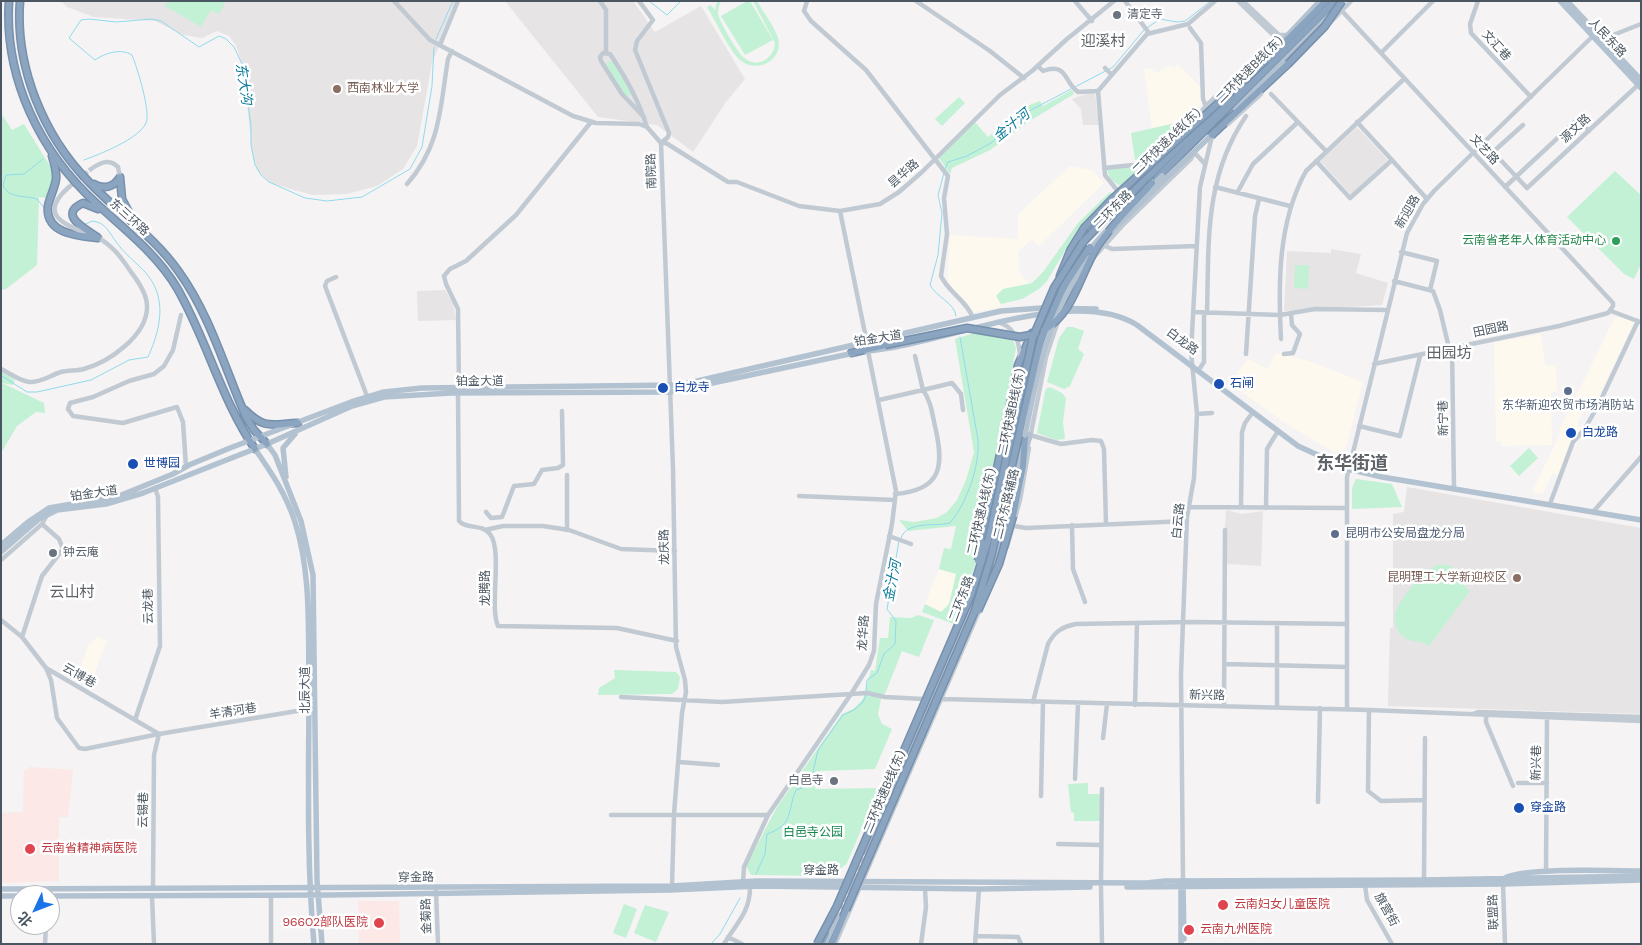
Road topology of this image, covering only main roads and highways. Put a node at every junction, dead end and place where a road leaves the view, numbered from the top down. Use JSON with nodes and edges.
{"nodes":[{"id":1,"x":9,"y":1,"type":"edge"},
{"id":2,"x":20,"y":1,"type":"edge"},
{"id":3,"x":1320,"y":1,"type":"edge"},
{"id":4,"x":1326,"y":1,"type":"edge"},
{"id":5,"x":1340,"y":1,"type":"edge"},
{"id":6,"x":1560,"y":1,"type":"edge"},
{"id":7,"x":1567,"y":1,"type":"edge"},
{"id":8,"x":1594,"y":34,"type":"junction"},
{"id":9,"x":1266,"y":60,"type":"junction"},
{"id":10,"x":1640,"y":84,"type":"edge"},
{"id":11,"x":1212,"y":135,"type":"junction"},
{"id":12,"x":1179,"y":146,"type":"road end"},
{"id":13,"x":51,"y":152,"type":"junction"},
{"id":14,"x":1187,"y":155,"type":"junction"},
{"id":15,"x":87,"y":181,"type":"junction"},
{"id":16,"x":1152,"y":183,"type":"junction"},
{"id":17,"x":137,"y":226,"type":"junction"},
{"id":18,"x":135,"y":237,"type":"junction"},
{"id":19,"x":1058,"y":281,"type":"road end"},
{"id":20,"x":1043,"y":311,"type":"junction"},
{"id":21,"x":983,"y":316,"type":"junction"},
{"id":22,"x":986,"y":325,"type":"junction"},
{"id":23,"x":851,"y":353,"type":"junction"},
{"id":24,"x":1191,"y":364,"type":"junction"},
{"id":25,"x":767,"y":368,"type":"junction"},
{"id":26,"x":459,"y":390,"type":"junction"},
{"id":27,"x":241,"y":407,"type":"junction"},
{"id":28,"x":298,"y":423,"type":"junction"},
{"id":29,"x":297,"y":431,"type":"junction"},
{"id":30,"x":1025,"y":435,"type":"junction"},
{"id":31,"x":262,"y":437,"type":"junction"},
{"id":32,"x":249,"y":441,"type":"junction"},
{"id":33,"x":267,"y":444,"type":"junction"},
{"id":34,"x":254,"y":449,"type":"junction"},
{"id":35,"x":1023,"y":456,"type":"junction"},
{"id":36,"x":1349,"y":468,"type":"junction"},
{"id":37,"x":1018,"y":471,"type":"junction"},
{"id":38,"x":1026,"y":473,"type":"road end"},
{"id":39,"x":286,"y":482,"type":"junction"},
{"id":40,"x":1454,"y":487,"type":"junction"},
{"id":41,"x":1594,"y":510,"type":"junction"},
{"id":42,"x":1641,"y":518,"type":"edge"},
{"id":43,"x":995,"y":519,"type":"road end"},
{"id":44,"x":1,"y":545,"type":"edge"},
{"id":45,"x":1,"y":552,"type":"edge"},
{"id":46,"x":989,"y":552,"type":"junction"},
{"id":47,"x":962,"y":617,"type":"junction"},
{"id":48,"x":965,"y":635,"type":"junction"},
{"id":49,"x":890,"y":796,"type":"junction"},
{"id":50,"x":866,"y":852,"type":"tunnel mouth"},
{"id":51,"x":1641,"y":870,"type":"edge"},
{"id":52,"x":1641,"y":876,"type":"edge"},
{"id":53,"x":1641,"y":880,"type":"edge"},
{"id":54,"x":1503,"y":882,"type":"junction"},
{"id":55,"x":843,"y":885,"type":"junction"},
{"id":56,"x":1101,"y":885,"type":"junction"},
{"id":57,"x":1182,"y":885,"type":"junction"},
{"id":58,"x":310,"y":887,"type":"junction"},
{"id":59,"x":318,"y":887,"type":"junction"},
{"id":60,"x":1,"y":889,"type":"edge"},
{"id":61,"x":436,"y":890,"type":"junction"},
{"id":62,"x":310,"y":895,"type":"junction"},
{"id":63,"x":318,"y":895,"type":"junction"},
{"id":64,"x":60,"y":896,"type":"edge"},
{"id":65,"x":838,"y":917,"type":"tunnel mouth"},
{"id":66,"x":819,"y":943,"type":"edge"},
{"id":67,"x":314,"y":944,"type":"edge"},
{"id":68,"x":322,"y":944,"type":"edge"},
{"id":69,"x":826,"y":944,"type":"edge"},
{"id":70,"x":834,"y":944,"type":"edge"},
{"id":71,"x":1181,"y":944,"type":"edge"},
{"id":72,"x":1184,"y":944,"type":"edge"}],
"edges":[{"from":1,"to":13,"type":"highway","name":"东三环路"},
{"from":2,"to":15,"type":"highway","name":"东三环路"},
{"from":3,"to":12,"type":"main road"},
{"from":4,"to":9,"type":"highway","name":"二环快速A线(东)"},
{"from":5,"to":11,"type":"main road"},
{"from":5,"to":11,"type":"highway","bridge":true},
{"from":5,"to":14,"type":"main road"},
{"from":5,"to":16,"type":"highway","name":"二环快速B线(东)","bridge":true},
{"from":6,"to":8,"type":"main road","name":"人民东路"},
{"from":7,"to":8,"type":"main road","name":"人民东路"},
{"from":8,"to":10,"type":"main road","name":"人民东路"},
{"from":8,"to":10,"type":"main road","name":"人民东路"},
{"from":9,"to":19,"type":"highway","bridge":true},
{"from":9,"to":47,"type":"highway","name":"二环快速A线(东)","bridge":true},
{"from":11,"to":14,"type":"main road"},
{"from":13,"to":18,"type":"highway","name":"东三环路"},
{"from":13,"to":18,"type":"highway"},
{"from":14,"to":30,"type":"main road","name":"二环东路","bridge":true},
{"from":15,"to":17,"type":"highway","name":"东三环路"},
{"from":15,"to":17,"type":"highway"},
{"from":16,"to":23,"type":"highway","bridge":true},
{"from":16,"to":48,"type":"highway","name":"二环快速B线(东)","bridge":true},
{"from":17,"to":27,"type":"highway","name":"东三环路"},
{"from":18,"to":32,"type":"highway","name":"东三环路"},
{"from":20,"to":21,"type":"main road","name":"白龙路"},
{"from":20,"to":22,"type":"main road","name":"白龙路"},
{"from":20,"to":24,"type":"main road","name":"白龙路"},
{"from":20,"to":47,"type":"highway","bridge":true},
{"from":21,"to":22,"type":"main road"},
{"from":21,"to":25,"type":"main road","name":"铂金大道"},
{"from":22,"to":23,"type":"main road","name":"铂金大道"},
{"from":23,"to":25,"type":"main road","name":"铂金大道"},
{"from":24,"to":36,"type":"main road","name":"白龙路"},
{"from":24,"to":36,"type":"main road","name":"白龙路"},
{"from":25,"to":26,"type":"main road","name":"铂金大道"},
{"from":26,"to":28,"type":"main road","name":"铂金大道"},
{"from":26,"to":29,"type":"main road","name":"铂金大道"},
{"from":27,"to":28,"type":"highway"},
{"from":27,"to":31,"type":"highway","name":"东三环路"},
{"from":28,"to":31,"type":"main road","name":"铂金大道"},
{"from":29,"to":33,"type":"main road","name":"铂金大道"},
{"from":29,"to":39,"type":"main road"},
{"from":30,"to":35,"type":"highway"},
{"from":30,"to":37,"type":"main road","name":"二环东路"},
{"from":30,"to":46,"type":"main road","name":"二环东路"},
{"from":31,"to":32,"type":"main road","name":"铂金大道"},
{"from":31,"to":33,"type":"highway","name":"东三环路"},
{"from":32,"to":34,"type":"highway","name":"东三环路"},
{"from":32,"to":44,"type":"main road","name":"铂金大道"},
{"from":33,"to":34,"type":"main road","name":"铂金大道"},
{"from":33,"to":39,"type":"main road","name":"北辰大道"},
{"from":34,"to":45,"type":"main road","name":"铂金大道"},
{"from":34,"to":58,"type":"main road","name":"北辰大道"},
{"from":35,"to":37,"type":"main road"},
{"from":35,"to":38,"type":"main road"},
{"from":35,"to":48,"type":"highway","bridge":true},
{"from":36,"to":40,"type":"main road","name":"白龙路"},
{"from":37,"to":49,"type":"main road","name":"二环东路"},
{"from":39,"to":59,"type":"main road","name":"北辰大道"},
{"from":40,"to":41,"type":"main road","name":"白龙路"},
{"from":40,"to":41,"type":"main road","name":"白龙路"},
{"from":41,"to":42,"type":"main road","name":"白龙路"},
{"from":43,"to":46,"type":"main road"},
{"from":46,"to":49,"type":"main road","name":"二环东路"},
{"from":47,"to":66,"type":"highway","name":"二环快速A线(东)","bridge":true},
{"from":48,"to":70,"type":"highway","name":"二环快速B线(东)","bridge":true},
{"from":49,"to":50,"type":"main road","name":"二环东路"},
{"from":51,"to":54,"type":"main road"},
{"from":52,"to":54,"type":"main road","name":"穿金路"},
{"from":53,"to":54,"type":"main road","name":"穿金路"},
{"from":54,"to":57,"type":"main road","name":"穿金路"},
{"from":54,"to":57,"type":"main road","name":"穿金路"},
{"from":55,"to":56,"type":"main road","name":"穿金路"},
{"from":55,"to":56,"type":"main road","name":"穿金路"},
{"from":55,"to":61,"type":"main road","name":"穿金路"},
{"from":55,"to":61,"type":"main road","name":"穿金路"},
{"from":56,"to":57,"type":"main road","name":"穿金路"},
{"from":57,"to":71,"type":"main road","name":"白云路"},
{"from":57,"to":72,"type":"main road","name":"白云路"},
{"from":58,"to":59,"type":"main road","name":"穿金路"},
{"from":58,"to":60,"type":"main road","name":"穿金路"},
{"from":58,"to":62,"type":"main road","name":"北辰大道"},
{"from":59,"to":61,"type":"main road","name":"穿金路"},
{"from":59,"to":63,"type":"main road","name":"北辰大道"},
{"from":61,"to":63,"type":"main road","name":"穿金路"},
{"from":62,"to":63,"type":"main road","name":"穿金路"},
{"from":62,"to":64,"type":"main road","name":"穿金路"},
{"from":62,"to":67,"type":"main road","name":"北辰大道"},
{"from":63,"to":68,"type":"main road","name":"北辰大道"},
{"from":65,"to":69,"type":"main road"}]}
